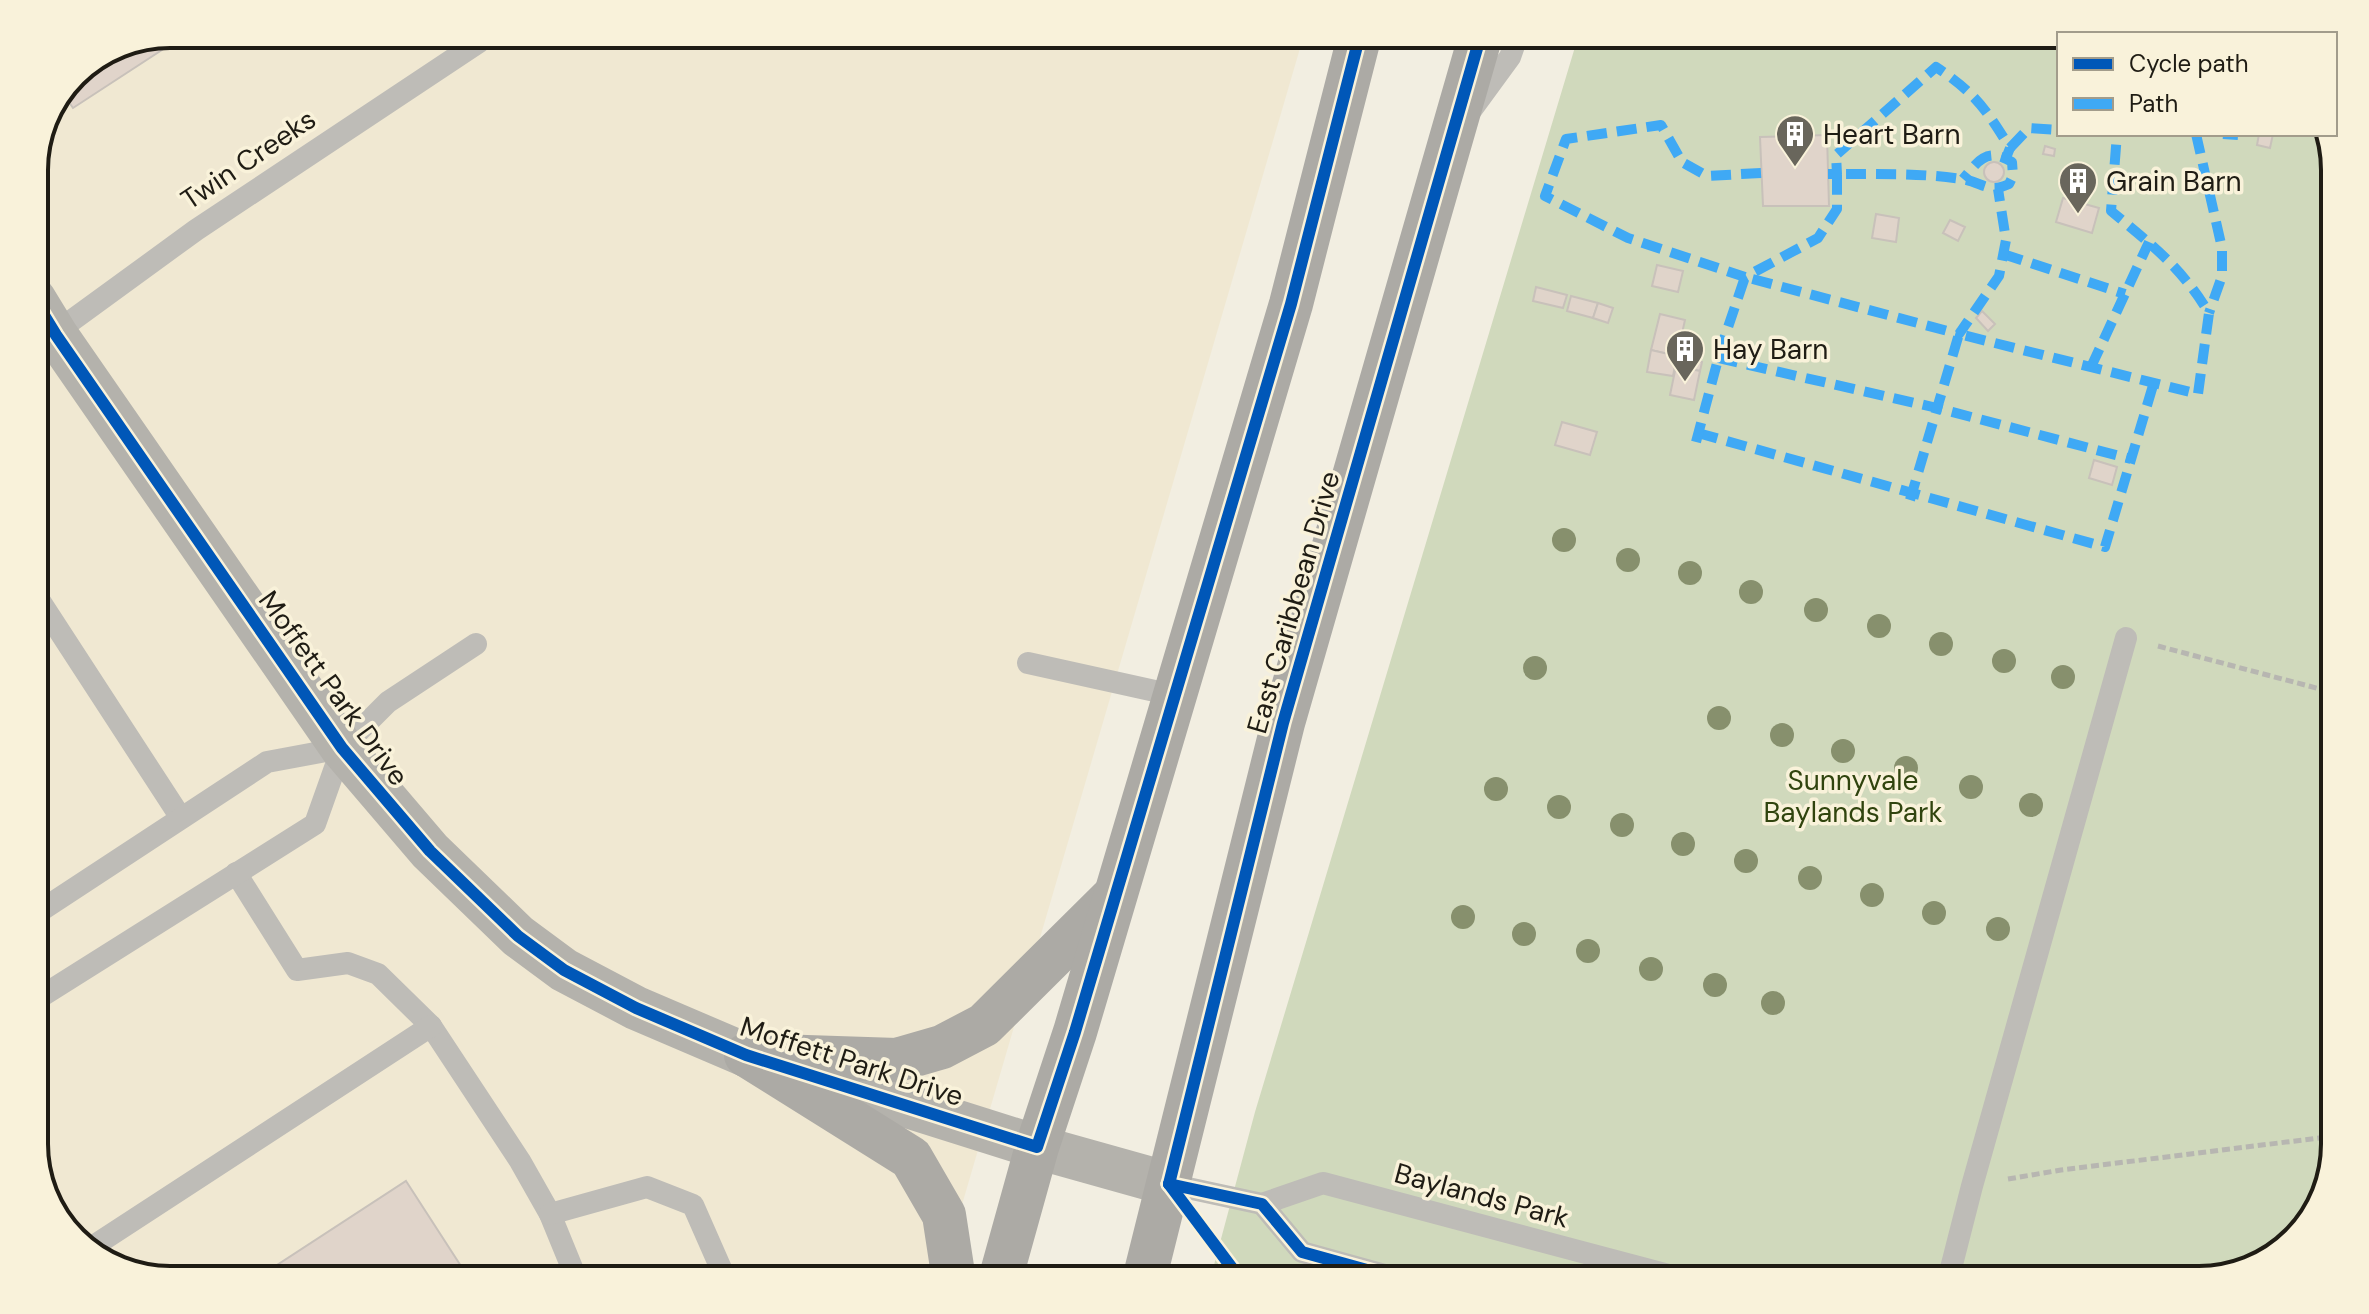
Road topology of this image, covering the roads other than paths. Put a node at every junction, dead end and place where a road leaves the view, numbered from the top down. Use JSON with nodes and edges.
{"nodes":[{"id":1,"x":470,"y":48,"type":"edge"},
{"id":2,"x":1356,"y":48,"type":"edge"},
{"id":3,"x":1477,"y":48,"type":"edge"},
{"id":4,"x":1513,"y":48,"type":"edge"},
{"id":5,"x":1453,"y":136,"type":"junction"},
{"id":6,"x":48,"y":323,"type":"edge"},
{"id":7,"x":48,"y":337,"type":"edge"},
{"id":8,"x":48,"y":632,"type":"edge"},
{"id":9,"x":2126,"y":638,"type":"road end"},
{"id":10,"x":476,"y":644,"type":"dead end"},
{"id":11,"x":1028,"y":663,"type":"dead end"},
{"id":12,"x":1173,"y":695,"type":"junction"},
{"id":13,"x":342,"y":748,"type":"junction"},
{"id":14,"x":181,"y":818,"type":"junction"},
{"id":15,"x":236,"y":873,"type":"junction"},
{"id":16,"x":1115,"y":894,"type":"junction"},
{"id":17,"x":48,"y":906,"type":"edge"},
{"id":18,"x":48,"y":992,"type":"edge"},
{"id":19,"x":431,"y":1026,"type":"junction"},
{"id":20,"x":746,"y":1055,"type":"junction"},
{"id":21,"x":1037,"y":1147,"type":"junction"},
{"id":22,"x":1169,"y":1184,"type":"junction"},
{"id":23,"x":1262,"y":1204,"type":"junction"},
{"id":24,"x":550,"y":1214,"type":"junction"},
{"id":25,"x":99,"y":1243,"type":"edge"},
{"id":26,"x":571,"y":1266,"type":"edge"},
{"id":27,"x":720,"y":1266,"type":"edge"},
{"id":28,"x":952,"y":1266,"type":"edge"},
{"id":29,"x":1004,"y":1266,"type":"edge"},
{"id":30,"x":1148,"y":1266,"type":"edge"},
{"id":31,"x":1352,"y":1266,"type":"edge"},
{"id":32,"x":1634,"y":1266,"type":"edge"},
{"id":33,"x":1952,"y":1266,"type":"edge"}],
"edges":[{"from":1,"to":6,"type":"lane","name":"Twin Creeks"},
{"from":2,"to":12,"type":"main road"},
{"from":3,"to":5,"type":"main road","name":"East Caribbean Drive"},
{"from":4,"to":5,"type":"lane"},
{"from":5,"to":22,"type":"main road","name":"East Caribbean Drive"},
{"from":7,"to":13,"type":"street","name":"Moffett Park Drive"},
{"from":8,"to":14,"type":"lane"},
{"from":9,"to":33,"type":"lane"},
{"from":10,"to":13,"type":"lane"},
{"from":11,"to":12,"type":"lane"},
{"from":12,"to":16,"type":"main road"},
{"from":13,"to":14,"type":"lane"},
{"from":13,"to":15,"type":"lane"},
{"from":13,"to":20,"type":"street","name":"Moffett Park Drive"},
{"from":14,"to":17,"type":"lane"},
{"from":15,"to":18,"type":"lane"},
{"from":15,"to":19,"type":"lane"},
{"from":16,"to":20,"type":"main road"},
{"from":16,"to":21,"type":"main road"},
{"from":19,"to":24,"type":"lane"},
{"from":19,"to":25,"type":"lane"},
{"from":20,"to":21,"type":"street","name":"Moffett Park Drive"},
{"from":20,"to":28,"type":"main road"},
{"from":21,"to":22,"type":"street","name":"Moffett Park Drive"},
{"from":21,"to":29,"type":"main road"},
{"from":22,"to":23,"type":"lane"},
{"from":22,"to":30,"type":"main road","name":"East Caribbean Drive"},
{"from":23,"to":31,"type":"lane"},
{"from":23,"to":32,"type":"lane","name":"Baylands Park"},
{"from":24,"to":26,"type":"lane"},
{"from":24,"to":27,"type":"lane"}]}
